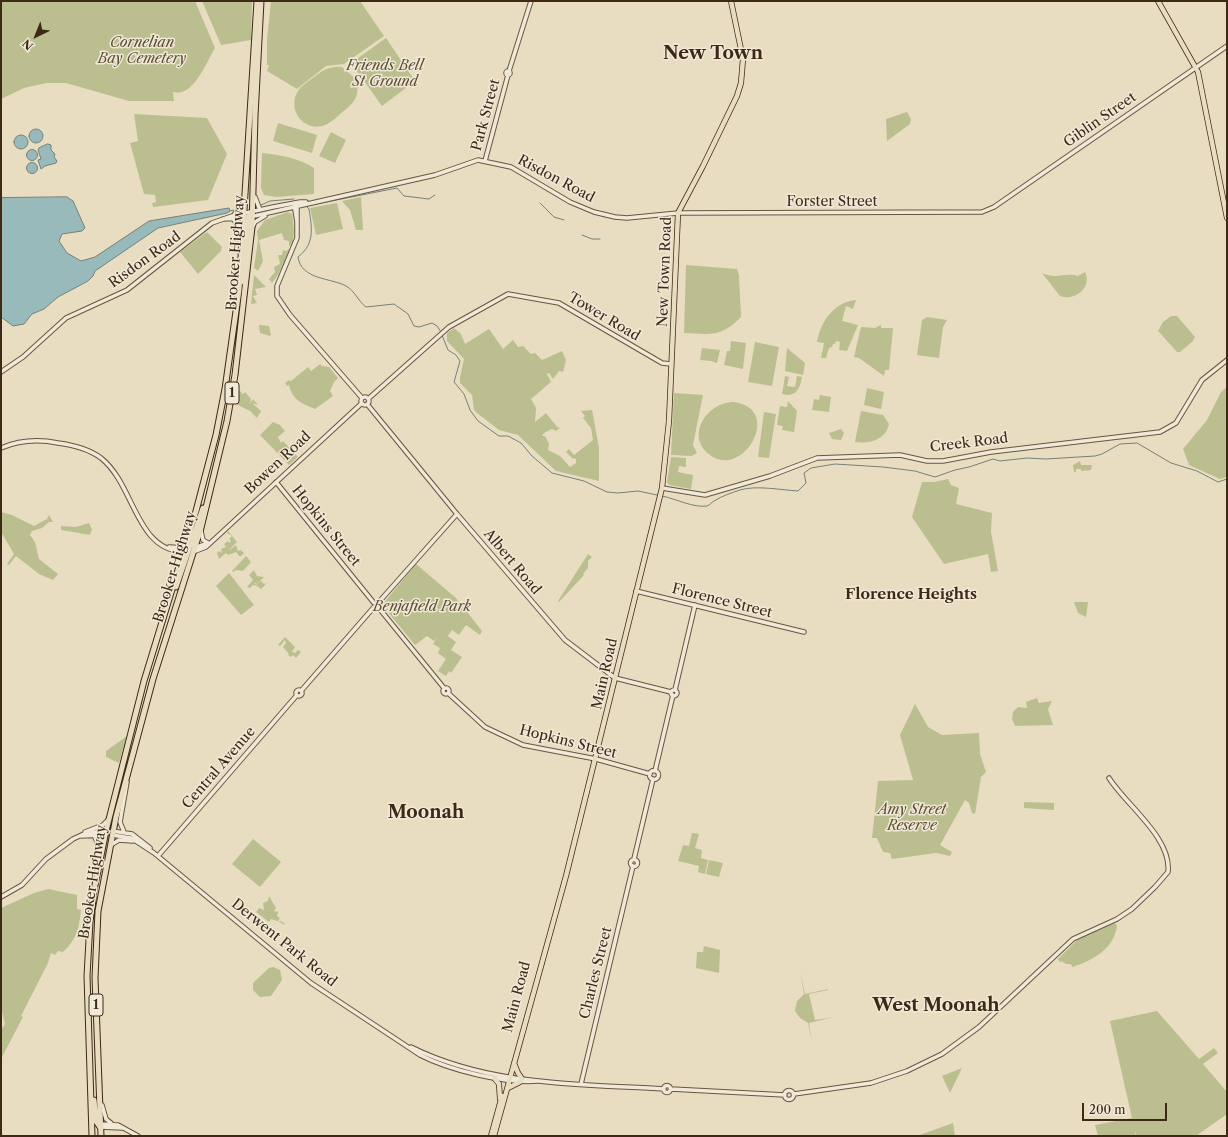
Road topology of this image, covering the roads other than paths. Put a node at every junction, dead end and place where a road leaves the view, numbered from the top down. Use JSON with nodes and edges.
{"nodes":[{"id":1,"x":257,"y":1,"type":"edge"},
{"id":2,"x":261,"y":1,"type":"edge"},
{"id":3,"x":531,"y":1,"type":"edge"},
{"id":4,"x":731,"y":1,"type":"edge"},
{"id":5,"x":1158,"y":1,"type":"edge"},
{"id":6,"x":1227,"y":46,"type":"edge"},
{"id":7,"x":1196,"y":68,"type":"junction"},
{"id":8,"x":485,"y":161,"type":"junction"},
{"id":9,"x":253,"y":188,"type":"junction"},
{"id":10,"x":244,"y":202,"type":"junction"},
{"id":11,"x":295,"y":205,"type":"junction"},
{"id":12,"x":260,"y":210,"type":"junction"},
{"id":13,"x":985,"y":211,"type":"joint"},
{"id":14,"x":269,"y":213,"type":"junction"},
{"id":15,"x":678,"y":213,"type":"junction"},
{"id":16,"x":249,"y":215,"type":"junction"},
{"id":17,"x":232,"y":218,"type":"junction"},
{"id":18,"x":1227,"y":218,"type":"edge"},
{"id":19,"x":252,"y":227,"type":"junction"},
{"id":20,"x":241,"y":247,"type":"junction"},
{"id":21,"x":239,"y":290,"type":"junction"},
{"id":22,"x":1227,"y":360,"type":"edge"},
{"id":23,"x":672,"y":364,"type":"junction"},
{"id":24,"x":1,"y":372,"type":"edge"},
{"id":25,"x":362,"y":398,"type":"junction"},
{"id":26,"x":368,"y":399,"type":"junction"},
{"id":27,"x":362,"y":403,"type":"junction"},
{"id":28,"x":367,"y":404,"type":"junction"},
{"id":29,"x":1,"y":448,"type":"edge"},
{"id":30,"x":276,"y":482,"type":"junction"},
{"id":31,"x":210,"y":490,"type":"junction"},
{"id":32,"x":661,"y":490,"type":"junction"},
{"id":33,"x":457,"y":514,"type":"junction"},
{"id":34,"x":201,"y":528,"type":"junction"},
{"id":35,"x":209,"y":542,"type":"junction"},
{"id":36,"x":166,"y":547,"type":"junction"},
{"id":37,"x":189,"y":549,"type":"junction"},
{"id":38,"x":172,"y":550,"type":"junction"},
{"id":39,"x":177,"y":576,"type":"junction"},
{"id":40,"x":636,"y":591,"type":"junction"},
{"id":41,"x":171,"y":592,"type":"junction"},
{"id":42,"x":376,"y":605,"type":"junction"},
{"id":43,"x":695,"y":605,"type":"junction"},
{"id":44,"x":804,"y":632,"type":"dead end"},
{"id":45,"x":615,"y":678,"type":"junction"},
{"id":46,"x":673,"y":692,"type":"junction"},
{"id":47,"x":596,"y":759,"type":"junction"},
{"id":48,"x":655,"y":771,"type":"junction"},
{"id":49,"x":650,"y":774,"type":"junction"},
{"id":50,"x":128,"y":775,"type":"junction"},
{"id":51,"x":1109,"y":778,"type":"dead end"},
{"id":52,"x":653,"y":779,"type":"junction"},
{"id":53,"x":109,"y":820,"type":"junction"},
{"id":54,"x":124,"y":832,"type":"junction"},
{"id":55,"x":105,"y":833,"type":"junction"},
{"id":56,"x":112,"y":833,"type":"junction"},
{"id":57,"x":80,"y":835,"type":"junction"},
{"id":58,"x":94,"y":836,"type":"junction"},
{"id":59,"x":140,"y":843,"type":"junction"},
{"id":60,"x":110,"y":846,"type":"junction"},
{"id":61,"x":156,"y":855,"type":"junction"},
{"id":62,"x":99,"y":865,"type":"junction"},
{"id":63,"x":567,"y":865,"type":"junction"},
{"id":64,"x":1,"y":897,"type":"edge"},
{"id":65,"x":405,"y":1044,"type":"junction"},
{"id":66,"x":514,"y":1060,"type":"junction"},
{"id":67,"x":98,"y":1074,"type":"junction"},
{"id":68,"x":90,"y":1075,"type":"junction"},
{"id":69,"x":495,"y":1079,"type":"junction"},
{"id":70,"x":508,"y":1079,"type":"junction"},
{"id":71,"x":521,"y":1080,"type":"junction"},
{"id":72,"x":581,"y":1084,"type":"junction"},
{"id":73,"x":507,"y":1089,"type":"junction"},
{"id":74,"x":794,"y":1094,"type":"junction"},
{"id":75,"x":785,"y":1095,"type":"junction"},
{"id":76,"x":499,"y":1104,"type":"junction"},
{"id":77,"x":111,"y":1123,"type":"junction"},
{"id":78,"x":100,"y":1125,"type":"junction"},
{"id":79,"x":125,"y":1129,"type":"junction"},
{"id":80,"x":92,"y":1136,"type":"edge"},
{"id":81,"x":96,"y":1136,"type":"edge"},
{"id":82,"x":101,"y":1136,"type":"edge"},
{"id":83,"x":138,"y":1136,"type":"edge"},
{"id":84,"x":491,"y":1136,"type":"edge"},
{"id":85,"x":494,"y":1136,"type":"edge"}],
"edges":[{"from":1,"to":10,"type":"highway","name":"Brooker Highway","number":"1"},
{"from":2,"to":9,"type":"highway","name":"Brooker Highway","number":"1"},
{"from":3,"to":8,"type":"street","name":"Park Street"},
{"from":4,"to":15,"type":"main road","name":"New Town Road"},
{"from":5,"to":7,"type":"main road"},
{"from":6,"to":7,"type":"street","name":"Giblin Street"},
{"from":7,"to":13,"type":"street","name":"Giblin Street"},
{"from":7,"to":18,"type":"main road"},
{"from":8,"to":11,"type":"street","name":"Risdon Road"},
{"from":8,"to":15,"type":"street","name":"Risdon Road"},
{"from":9,"to":12,"type":"street"},
{"from":9,"to":16,"type":"highway","name":"Brooker Highway","number":"1"},
{"from":10,"to":16,"type":"highway","name":"Brooker Highway","number":"1"},
{"from":10,"to":17,"type":"street"},
{"from":11,"to":12,"type":"street","name":"Risdon Road"},
{"from":11,"to":14,"type":"street","name":"Risdon Road"},
{"from":11,"to":25,"type":"street"},
{"from":12,"to":16,"type":"street","name":"Risdon Road"},
{"from":13,"to":15,"type":"street","name":"Forster Street"},
{"from":14,"to":16,"type":"street","name":"Risdon Road"},
{"from":14,"to":19,"type":"street"},
{"from":15,"to":23,"type":"main road","name":"New Town Road"},
{"from":16,"to":17,"type":"street","name":"Risdon Road"},
{"from":16,"to":19,"type":"highway","name":"Brooker Highway","number":"1"},
{"from":16,"to":20,"type":"highway","name":"Brooker Highway","number":"1"},
{"from":16,"to":21,"type":"highway","name":"Brooker Highway"},
{"from":17,"to":20,"type":"street"},
{"from":17,"to":24,"type":"street","name":"Risdon Road"},
{"from":19,"to":31,"type":"highway","name":"Brooker Highway","number":"1"},
{"from":20,"to":21,"type":"highway","name":"Brooker Highway","number":"1"},
{"from":21,"to":37,"type":"highway","name":"Brooker Highway","number":"1"},
{"from":22,"to":32,"type":"street","name":"Creek Road"},
{"from":23,"to":26,"type":"street","name":"Tower Road"},
{"from":23,"to":32,"type":"main road","name":"New Town Road"},
{"from":25,"to":26,"type":"street"},
{"from":25,"to":27,"type":"street"},
{"from":26,"to":28,"type":"street"},
{"from":27,"to":28,"type":"street"},
{"from":27,"to":30,"type":"street","name":"Bowen Road"},
{"from":28,"to":33,"type":"street","name":"Albert Road"},
{"from":29,"to":36,"type":"street"},
{"from":30,"to":35,"type":"street","name":"Bowen Road"},
{"from":30,"to":42,"type":"street","name":"Hopkins Street"},
{"from":31,"to":34,"type":"highway","name":"Brooker Highway","number":"1"},
{"from":31,"to":37,"type":"highway"},
{"from":32,"to":40,"type":"main road","name":"Main Road"},
{"from":33,"to":42,"type":"street"},
{"from":33,"to":45,"type":"street","name":"Albert Road"},
{"from":34,"to":35,"type":"street"},
{"from":34,"to":37,"type":"highway","name":"Brooker Highway","number":"1"},
{"from":35,"to":37,"type":"street","name":"Bowen Road"},
{"from":36,"to":37,"type":"street"},
{"from":36,"to":38,"type":"street"},
{"from":37,"to":38,"type":"street"},
{"from":37,"to":39,"type":"highway","name":"Brooker Highway","number":"1"},
{"from":37,"to":41,"type":"highway"},
{"from":37,"to":50,"type":"highway","name":"Brooker Highway","number":"1"},
{"from":38,"to":39,"type":"street"},
{"from":39,"to":41,"type":"highway","name":"Brooker Highway","number":"1"},
{"from":40,"to":43,"type":"street","name":"Florence Street"},
{"from":40,"to":45,"type":"main road","name":"Main Road"},
{"from":41,"to":53,"type":"highway","name":"Brooker Highway","number":"1"},
{"from":42,"to":47,"type":"street","name":"Hopkins Street"},
{"from":42,"to":61,"type":"street","name":"Central Avenue"},
{"from":43,"to":44,"type":"street","name":"Florence Street"},
{"from":43,"to":46,"type":"street"},
{"from":45,"to":46,"type":"street","name":"Albert Road"},
{"from":45,"to":47,"type":"main road","name":"Main Road"},
{"from":46,"to":48,"type":"street"},
{"from":47,"to":49,"type":"street","name":"Hopkins Street"},
{"from":47,"to":63,"type":"main road","name":"Main Road"},
{"from":48,"to":49,"type":"street"},
{"from":48,"to":52,"type":"street"},
{"from":49,"to":52,"type":"street"},
{"from":50,"to":54,"type":"street"},
{"from":50,"to":56,"type":"highway","name":"Brooker Highway","number":"1"},
{"from":51,"to":74,"type":"street"},
{"from":52,"to":72,"type":"street","name":"Charles Street"},
{"from":53,"to":55,"type":"highway","name":"Brooker Highway","number":"1"},
{"from":53,"to":57,"type":"street"},
{"from":54,"to":56,"type":"street","name":"Derwent Park Road"},
{"from":54,"to":61,"type":"street","name":"Derwent Park Road"},
{"from":55,"to":56,"type":"highway","name":"Derwent Park Road"},
{"from":55,"to":57,"type":"street","name":"Derwent Park Road"},
{"from":55,"to":58,"type":"street","name":"Derwent Park Road"},
{"from":55,"to":62,"type":"highway","name":"Brooker Highway","number":"1"},
{"from":56,"to":59,"type":"street","name":"Derwent Park Road"},
{"from":56,"to":60,"type":"highway","name":"Brooker Highway","number":"1"},
{"from":57,"to":58,"type":"street","name":"Derwent Park Road"},
{"from":57,"to":64,"type":"street","name":"Derwent Park Road"},
{"from":58,"to":62,"type":"street"},
{"from":59,"to":60,"type":"street"},
{"from":59,"to":61,"type":"street","name":"Derwent Park Road"},
{"from":60,"to":67,"type":"highway","name":"Brooker Highway","number":"1"},
{"from":61,"to":65,"type":"street","name":"Derwent Park Road"},
{"from":62,"to":68,"type":"highway","name":"Brooker Highway","number":"1"},
{"from":63,"to":66,"type":"main road","name":"Main Road"},
{"from":63,"to":70,"type":"main road","name":"Main Road"},
{"from":65,"to":69,"type":"street","name":"Derwent Park Road"},
{"from":65,"to":70,"type":"street","name":"Derwent Park Road"},
{"from":66,"to":70,"type":"main road","name":"Main Road"},
{"from":66,"to":71,"type":"main road"},
{"from":67,"to":77,"type":"street"},
{"from":67,"to":78,"type":"highway","name":"Brooker Highway","number":"1"},
{"from":68,"to":78,"type":"highway"},
{"from":68,"to":80,"type":"highway","name":"Brooker Highway","number":"1"},
{"from":69,"to":70,"type":"street","name":"Derwent Park Road"},
{"from":69,"to":76,"type":"main road"},
{"from":70,"to":71,"type":"street"},
{"from":70,"to":73,"type":"main road","name":"Main Road"},
{"from":70,"to":76,"type":"main road","name":"Main Road"},
{"from":71,"to":72,"type":"street"},
{"from":71,"to":73,"type":"main road"},
{"from":72,"to":75,"type":"street"},
{"from":73,"to":85,"type":"main road","name":"Main Road"},
{"from":74,"to":75,"type":"street"},
{"from":74,"to":75,"type":"street"},
{"from":76,"to":84,"type":"main road","name":"Main Road"},
{"from":77,"to":78,"type":"street"},
{"from":77,"to":79,"type":"street"},
{"from":78,"to":79,"type":"street"},
{"from":78,"to":81,"type":"highway"},
{"from":78,"to":82,"type":"highway","name":"Brooker Highway","number":"1"},
{"from":79,"to":83,"type":"street"}]}
